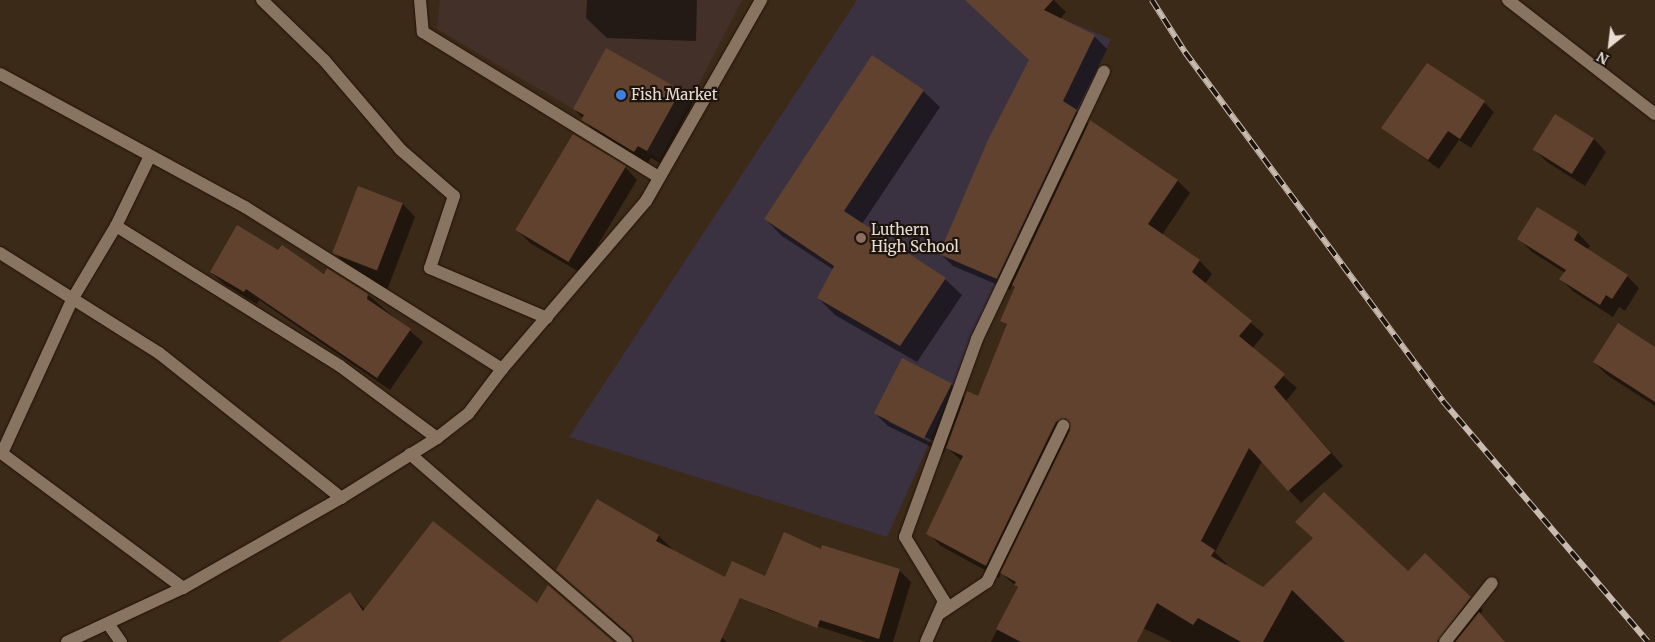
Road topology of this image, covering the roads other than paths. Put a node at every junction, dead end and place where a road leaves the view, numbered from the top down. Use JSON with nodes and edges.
{"nodes":[{"id":1,"x":262,"y":0,"type":"edge"},
{"id":2,"x":420,"y":0,"type":"edge"},
{"id":3,"x":761,"y":0,"type":"edge"},
{"id":4,"x":1508,"y":0,"type":"edge"},
{"id":5,"x":1104,"y":72,"type":"dead end"},
{"id":6,"x":0,"y":74,"type":"edge"},
{"id":7,"x":1655,"y":114,"type":"edge"},
{"id":8,"x":149,"y":158,"type":"junction"},
{"id":9,"x":659,"y":177,"type":"junction"},
{"id":10,"x":116,"y":226,"type":"junction"},
{"id":11,"x":0,"y":253,"type":"edge"},
{"id":12,"x":73,"y":298,"type":"junction"},
{"id":13,"x":547,"y":318,"type":"junction"},
{"id":14,"x":502,"y":369,"type":"junction"},
{"id":15,"x":1063,"y":426,"type":"dead end"},
{"id":16,"x":437,"y":438,"type":"junction"},
{"id":17,"x":1,"y":453,"type":"edge"},
{"id":18,"x":410,"y":454,"type":"junction"},
{"id":19,"x":341,"y":498,"type":"junction"},
{"id":20,"x":1492,"y":583,"type":"dead end"},
{"id":21,"x":183,"y":588,"type":"junction"},
{"id":22,"x":938,"y":614,"type":"junction"},
{"id":23,"x":109,"y":625,"type":"junction"},
{"id":24,"x":67,"y":642,"type":"edge"},
{"id":25,"x":121,"y":642,"type":"edge"},
{"id":26,"x":626,"y":642,"type":"edge"},
{"id":27,"x":926,"y":642,"type":"edge"},
{"id":28,"x":1445,"y":642,"type":"edge"}],
"edges":[{"from":1,"to":13,"type":"street"},
{"from":2,"to":9,"type":"street"},
{"from":3,"to":9,"type":"street"},
{"from":4,"to":7,"type":"street"},
{"from":5,"to":22,"type":"street"},
{"from":6,"to":8,"type":"street"},
{"from":8,"to":10,"type":"street"},
{"from":8,"to":14,"type":"street"},
{"from":9,"to":13,"type":"street"},
{"from":10,"to":12,"type":"street"},
{"from":10,"to":16,"type":"street"},
{"from":11,"to":12,"type":"street"},
{"from":12,"to":17,"type":"street"},
{"from":12,"to":19,"type":"street"},
{"from":13,"to":14,"type":"street"},
{"from":14,"to":16,"type":"street"},
{"from":15,"to":22,"type":"street"},
{"from":16,"to":18,"type":"street"},
{"from":17,"to":21,"type":"street"},
{"from":18,"to":19,"type":"street"},
{"from":18,"to":26,"type":"street"},
{"from":19,"to":21,"type":"street"},
{"from":20,"to":28,"type":"street"},
{"from":21,"to":23,"type":"street"},
{"from":22,"to":27,"type":"street"},
{"from":23,"to":24,"type":"street"},
{"from":23,"to":25,"type":"street"}]}
